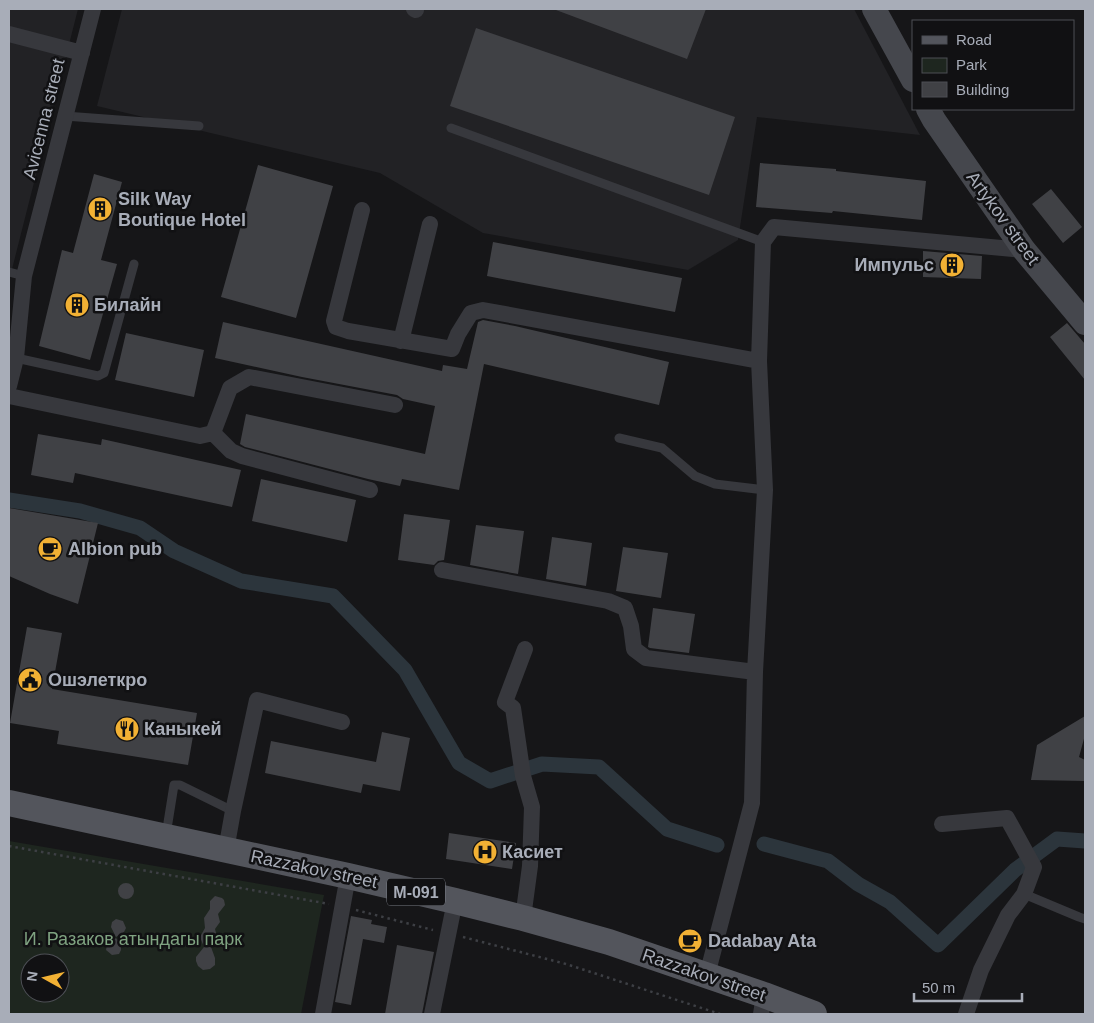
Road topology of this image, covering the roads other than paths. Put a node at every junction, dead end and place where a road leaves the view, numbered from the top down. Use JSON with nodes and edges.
{"nodes":[{"id":1,"x":93,"y":9,"type":"edge"},
{"id":2,"x":874,"y":9,"type":"edge"},
{"id":3,"x":9,"y":34,"type":"edge"},
{"id":4,"x":82,"y":53,"type":"junction"},
{"id":5,"x":912,"y":78,"type":"edge"},
{"id":6,"x":929,"y":110,"type":"edge"},
{"id":7,"x":65,"y":116,"type":"junction"},
{"id":8,"x":199,"y":126,"type":"dead end"},
{"id":9,"x":451,"y":128,"type":"dead end"},
{"id":10,"x":362,"y":210,"type":"dead end"},
{"id":11,"x":430,"y":224,"type":"dead end"},
{"id":12,"x":763,"y":242,"type":"junction"},
{"id":13,"x":1024,"y":250,"type":"junction"},
{"id":14,"x":134,"y":264,"type":"dead end"},
{"id":15,"x":17,"y":274,"type":"edge"},
{"id":16,"x":1085,"y":323,"type":"edge"},
{"id":17,"x":401,"y":341,"type":"junction"},
{"id":18,"x":16,"y":358,"type":"junction"},
{"id":19,"x":759,"y":361,"type":"junction"},
{"id":20,"x":9,"y":386,"type":"edge"},
{"id":21,"x":9,"y":396,"type":"edge"},
{"id":22,"x":395,"y":405,"type":"dead end"},
{"id":23,"x":213,"y":433,"type":"junction"},
{"id":24,"x":619,"y":438,"type":"dead end"},
{"id":25,"x":370,"y":490,"type":"dead end"},
{"id":26,"x":765,"y":490,"type":"junction"},
{"id":27,"x":442,"y":570,"type":"dead end"},
{"id":28,"x":525,"y":649,"type":"dead end"},
{"id":29,"x":755,"y":672,"type":"junction"},
{"id":30,"x":342,"y":722,"type":"dead end"},
{"id":31,"x":9,"y":803,"type":"edge"},
{"id":32,"x":233,"y":811,"type":"junction"},
{"id":33,"x":942,"y":824,"type":"dead end"},
{"id":34,"x":165,"y":838,"type":"junction"},
{"id":35,"x":226,"y":850,"type":"junction"},
{"id":36,"x":348,"y":876,"type":"junction"},
{"id":37,"x":1024,"y":894,"type":"junction"},
{"id":38,"x":455,"y":901,"type":"junction"},
{"id":39,"x":523,"y":918,"type":"junction"},
{"id":40,"x":1085,"y":919,"type":"edge"},
{"id":41,"x":707,"y":975,"type":"junction"},
{"id":42,"x":762,"y":1004,"type":"edge"},
{"id":43,"x":322,"y":1014,"type":"edge"},
{"id":44,"x":432,"y":1014,"type":"edge"},
{"id":45,"x":814,"y":1014,"type":"edge"},
{"id":46,"x":966,"y":1014,"type":"edge"}],
"edges":[{"from":1,"to":4,"type":"street","name":"Avicenna street"},
{"from":2,"to":5,"type":"main road"},
{"from":3,"to":4,"type":"street"},
{"from":4,"to":7,"type":"street","name":"Avicenna street"},
{"from":6,"to":13,"type":"main road","name":"Artykov street"},
{"from":7,"to":8,"type":"lane"},
{"from":7,"to":15,"type":"street","name":"Avicenna street"},
{"from":9,"to":12,"type":"lane"},
{"from":10,"to":17,"type":"street"},
{"from":11,"to":17,"type":"street"},
{"from":12,"to":13,"type":"street"},
{"from":12,"to":19,"type":"street"},
{"from":13,"to":16,"type":"main road","name":"Artykov street"},
{"from":14,"to":18,"type":"lane"},
{"from":15,"to":18,"type":"street","name":"Avicenna street"},
{"from":17,"to":19,"type":"street"},
{"from":18,"to":20,"type":"street","name":"Avicenna street"},
{"from":19,"to":26,"type":"street"},
{"from":21,"to":23,"type":"street"},
{"from":22,"to":23,"type":"street"},
{"from":23,"to":25,"type":"street"},
{"from":24,"to":26,"type":"lane"},
{"from":26,"to":29,"type":"street"},
{"from":27,"to":29,"type":"street"},
{"from":28,"to":39,"type":"street"},
{"from":29,"to":41,"type":"street"},
{"from":30,"to":32,"type":"street"},
{"from":31,"to":34,"type":"main road","name":"Razzakov street","number":"М-091"},
{"from":32,"to":34,"type":"lane"},
{"from":32,"to":35,"type":"street"},
{"from":33,"to":37,"type":"street"},
{"from":34,"to":35,"type":"main road","name":"Razzakov street","number":"М-091"},
{"from":35,"to":36,"type":"main road","name":"Razzakov street","number":"М-091"},
{"from":36,"to":38,"type":"main road","name":"Razzakov street","number":"М-091"},
{"from":36,"to":43,"type":"street"},
{"from":37,"to":40,"type":"lane"},
{"from":37,"to":46,"type":"street"},
{"from":38,"to":39,"type":"main road","name":"Razzakov street","number":"М-091"},
{"from":38,"to":44,"type":"street"},
{"from":39,"to":41,"type":"main road","name":"Razzakov street","number":"М-091"},
{"from":41,"to":42,"type":"main road","name":"Razzakov street","number":"М-091"},
{"from":42,"to":45,"type":"main road","name":"Razzakov street","number":"М-091"}]}
